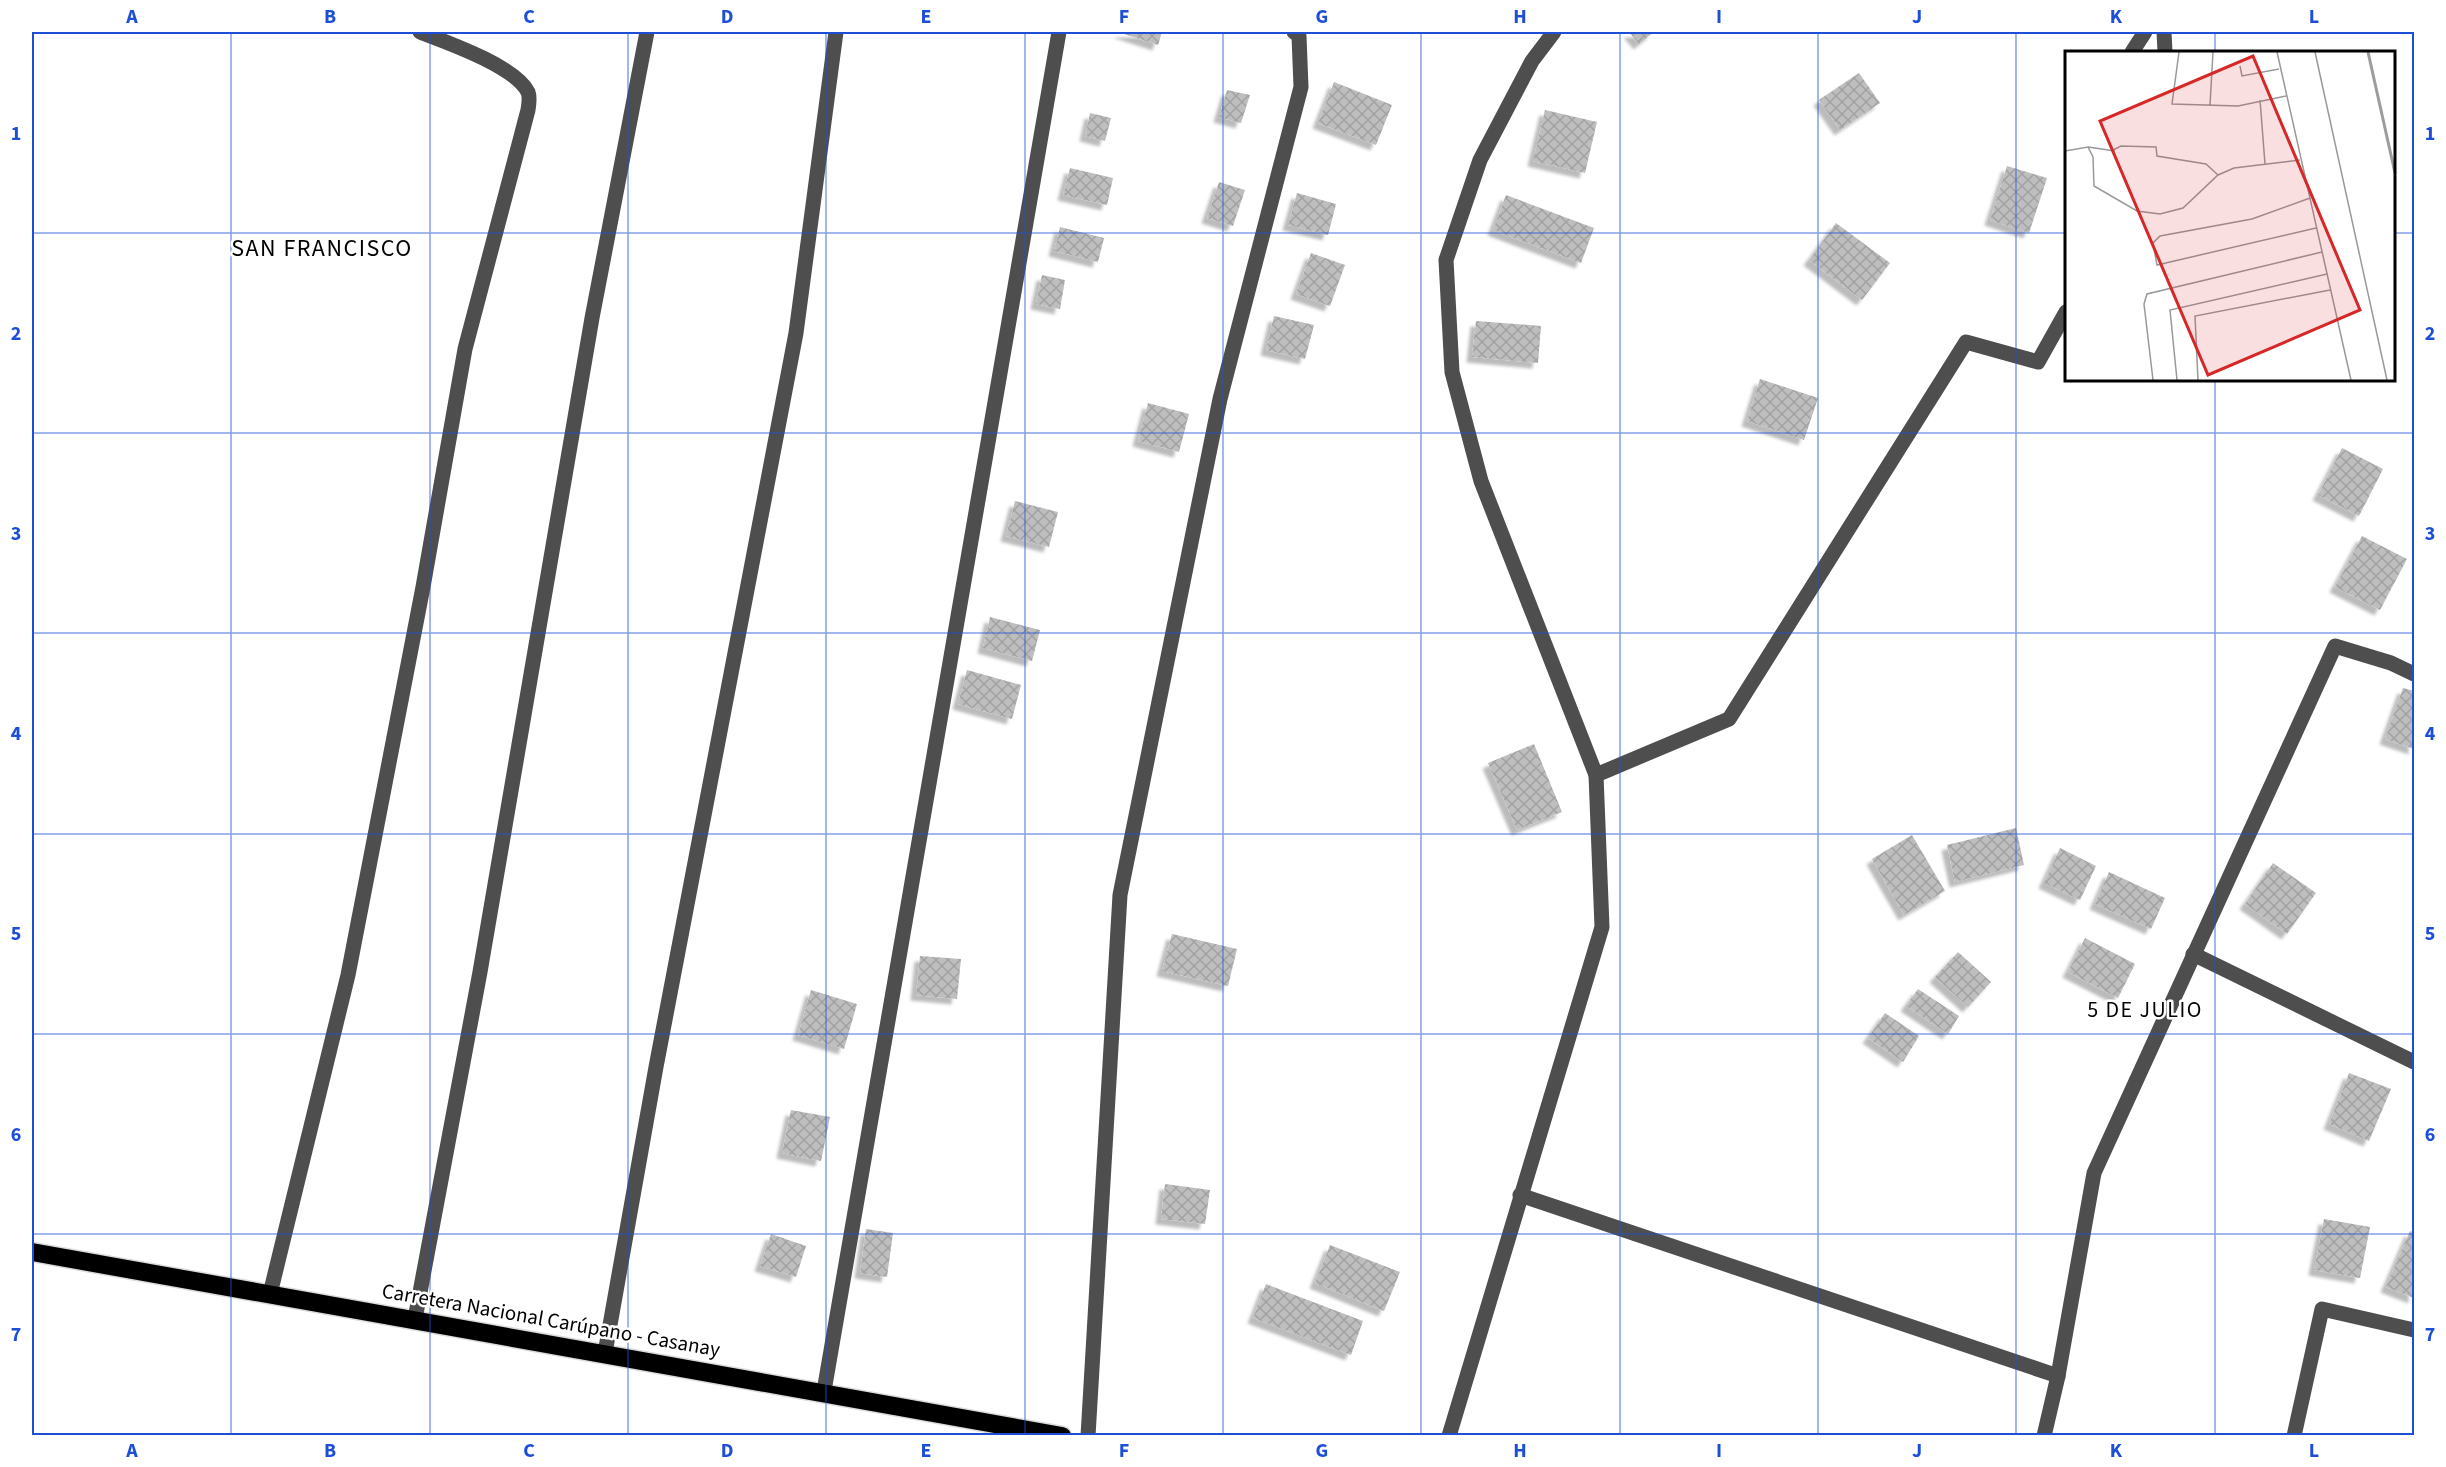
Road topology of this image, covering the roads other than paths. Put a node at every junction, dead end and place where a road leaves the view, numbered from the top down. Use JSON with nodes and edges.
{"nodes":[{"id":1,"x":420,"y":32,"type":"edge"},
{"id":2,"x":647,"y":32,"type":"edge"},
{"id":3,"x":836,"y":32,"type":"edge"},
{"id":4,"x":1059,"y":32,"type":"edge"},
{"id":5,"x":1294,"y":32,"type":"edge"},
{"id":6,"x":1554,"y":32,"type":"edge"},
{"id":7,"x":2145,"y":32,"type":"edge"},
{"id":8,"x":2164,"y":32,"type":"edge"},
{"id":9,"x":2133,"y":51,"type":"edge"},
{"id":10,"x":2165,"y":51,"type":"edge"},
{"id":11,"x":2065,"y":315,"type":"edge"},
{"id":12,"x":2415,"y":674,"type":"edge"},
{"id":13,"x":1596,"y":776,"type":"junction"},
{"id":14,"x":2193,"y":954,"type":"junction"},
{"id":15,"x":2415,"y":1062,"type":"edge"},
{"id":16,"x":1520,"y":1195,"type":"junction"},
{"id":17,"x":32,"y":1252,"type":"edge"},
{"id":18,"x":270,"y":1294,"type":"junction"},
{"id":19,"x":415,"y":1319,"type":"junction"},
{"id":20,"x":2414,"y":1330,"type":"edge"},
{"id":21,"x":605,"y":1353,"type":"junction"},
{"id":22,"x":2058,"y":1376,"type":"junction"},
{"id":23,"x":824,"y":1391,"type":"junction"},
{"id":24,"x":1062,"y":1436,"type":"edge"},
{"id":25,"x":1088,"y":1436,"type":"edge"},
{"id":26,"x":1449,"y":1436,"type":"edge"},
{"id":27,"x":2044,"y":1436,"type":"edge"},
{"id":28,"x":2294,"y":1436,"type":"edge"}],
"edges":[{"from":1,"to":18,"type":"street"},
{"from":2,"to":19,"type":"street"},
{"from":3,"to":21,"type":"street"},
{"from":4,"to":23,"type":"street"},
{"from":5,"to":25,"type":"street"},
{"from":6,"to":13,"type":"street"},
{"from":7,"to":9,"type":"street"},
{"from":8,"to":10,"type":"street"},
{"from":11,"to":13,"type":"street"},
{"from":12,"to":14,"type":"street"},
{"from":13,"to":16,"type":"street"},
{"from":14,"to":15,"type":"street"},
{"from":14,"to":22,"type":"street"},
{"from":16,"to":22,"type":"street"},
{"from":16,"to":26,"type":"street"},
{"from":17,"to":18,"type":"highway","name":"Carretera Nacional Carúpano - Casanay"},
{"from":18,"to":19,"type":"highway","name":"Carretera Nacional Carúpano - Casanay"},
{"from":19,"to":21,"type":"highway","name":"Carretera Nacional Carúpano - Casanay"},
{"from":20,"to":28,"type":"street"},
{"from":21,"to":23,"type":"highway","name":"Carretera Nacional Carúpano - Casanay"},
{"from":22,"to":27,"type":"street"},
{"from":23,"to":24,"type":"highway","name":"Carretera Nacional Carúpano - Casanay"}]}
